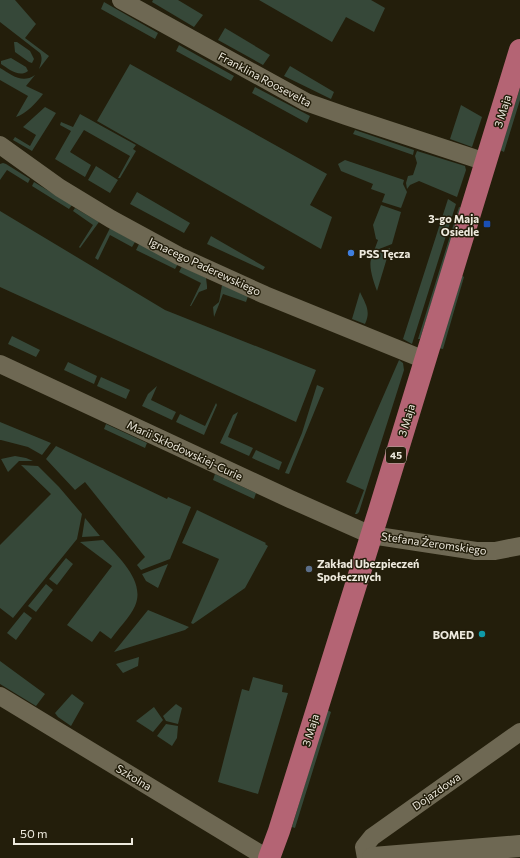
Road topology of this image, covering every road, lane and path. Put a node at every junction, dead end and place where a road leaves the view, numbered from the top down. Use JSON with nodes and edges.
{"nodes":[{"id":1,"x":121,"y":0,"type":"edge"},
{"id":2,"x":520,"y":50,"type":"edge"},
{"id":3,"x":0,"y":145,"type":"edge"},
{"id":4,"x":486,"y":162,"type":"junction"},
{"id":5,"x":425,"y":360,"type":"junction"},
{"id":6,"x":0,"y":364,"type":"edge"},
{"id":7,"x":371,"y":535,"type":"junction"},
{"id":8,"x":520,"y":546,"type":"edge"},
{"id":9,"x":0,"y":696,"type":"edge"},
{"id":10,"x":520,"y":732,"type":"edge"},
{"id":11,"x":520,"y":846,"type":"edge"},
{"id":12,"x":268,"y":858,"type":"edge"},
{"id":13,"x":366,"y":858,"type":"edge"},
{"id":14,"x":373,"y":858,"type":"edge"}],
"edges":[{"from":1,"to":4,"type":"street","name":"Franklina Roosevelta"},
{"from":2,"to":4,"type":"main road","name":"3 Maja","number":"45"},
{"from":3,"to":5,"type":"street","name":"Ignacego Paderewskiego"},
{"from":4,"to":5,"type":"main road","name":"3 Maja","number":"45"},
{"from":5,"to":7,"type":"main road","name":"3 Maja","number":"45"},
{"from":6,"to":7,"type":"street","name":"Marii Skłodowskiej-Curie"},
{"from":7,"to":8,"type":"street","name":"Stefana Żeromskiego"},
{"from":7,"to":12,"type":"main road","name":"3 Maja","number":"45"},
{"from":9,"to":12,"type":"street","name":"Szkolna"},
{"from":10,"to":13,"type":"street","name":"Dojazdowa"},
{"from":11,"to":14,"type":"street"}]}
